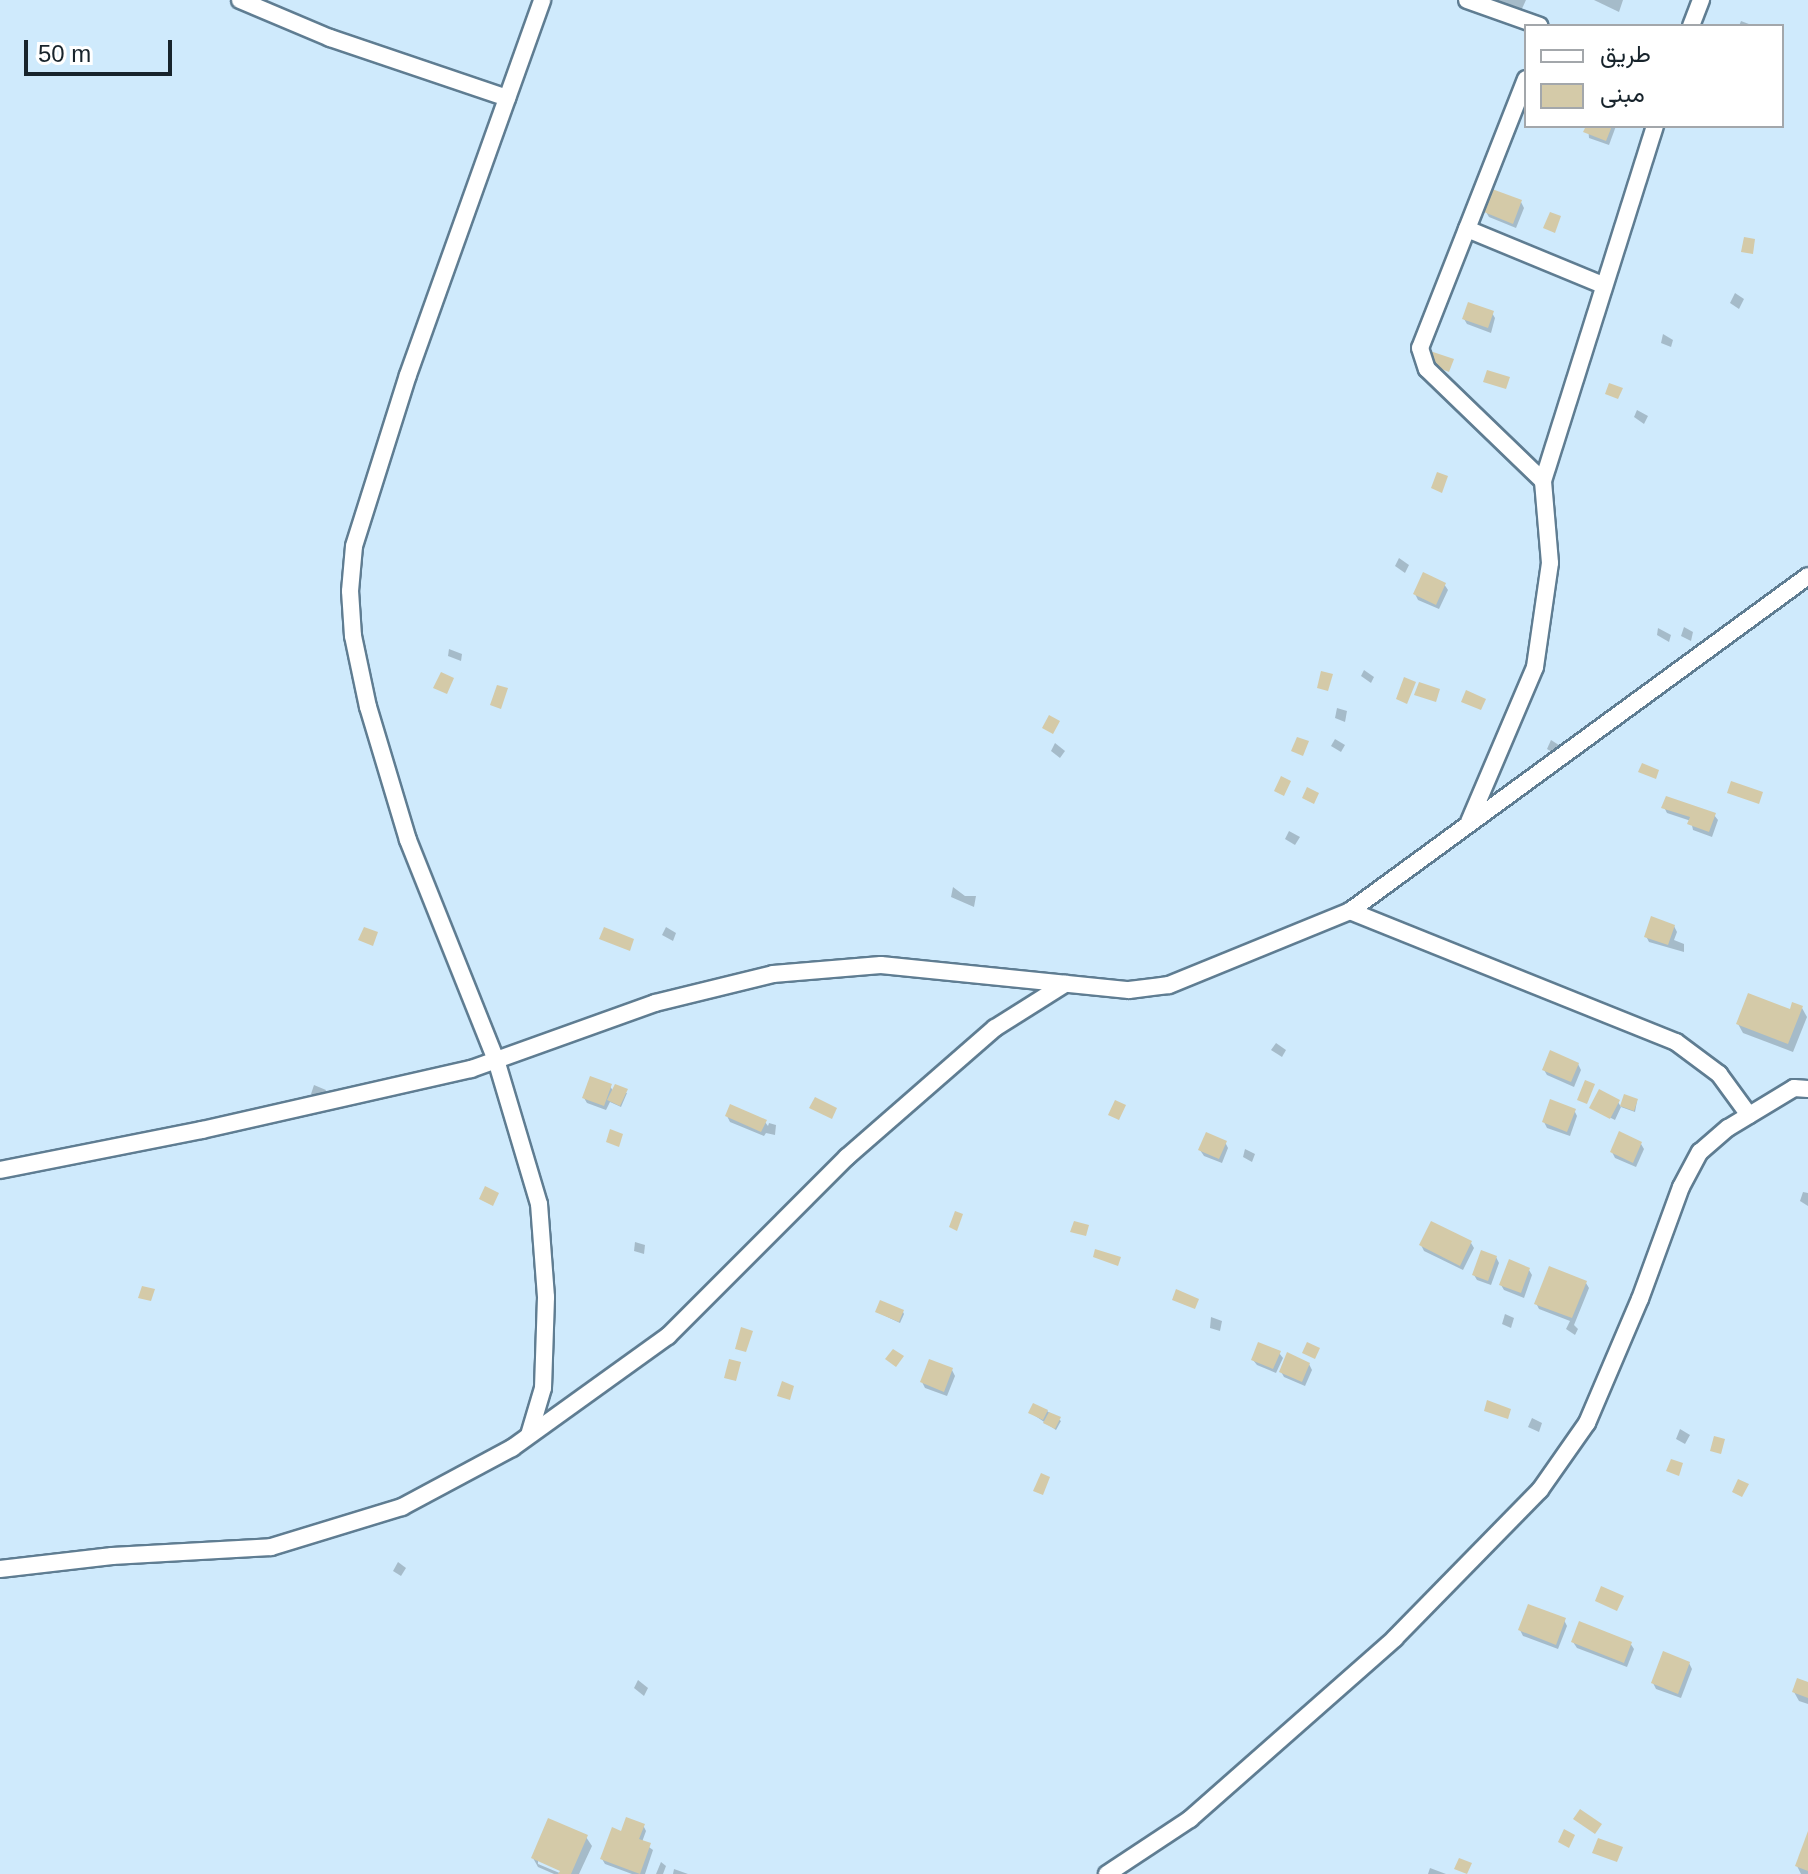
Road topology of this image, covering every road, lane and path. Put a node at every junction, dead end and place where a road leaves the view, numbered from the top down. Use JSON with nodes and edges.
{"nodes":[{"id":1,"x":240,"y":0,"type":"edge"},
{"id":2,"x":542,"y":0,"type":"edge"},
{"id":3,"x":1467,"y":0,"type":"edge"},
{"id":4,"x":1701,"y":0,"type":"edge"},
{"id":5,"x":1534,"y":24,"type":"edge"},
{"id":6,"x":1692,"y":24,"type":"edge"},
{"id":7,"x":1524,"y":84,"type":"edge"},
{"id":8,"x":507,"y":98,"type":"junction"},
{"id":9,"x":1654,"y":128,"type":"edge"},
{"id":10,"x":1467,"y":229,"type":"junction"},
{"id":11,"x":1603,"y":285,"type":"junction"},
{"id":12,"x":1543,"y":481,"type":"junction"},
{"id":13,"x":1808,"y":576,"type":"edge"},
{"id":14,"x":1469,"y":823,"type":"junction"},
{"id":15,"x":1350,"y":911,"type":"junction"},
{"id":16,"x":1065,"y":984,"type":"junction"},
{"id":17,"x":496,"y":1060,"type":"junction"},
{"id":18,"x":1808,"y":1089,"type":"edge"},
{"id":19,"x":1749,"y":1115,"type":"junction"},
{"id":20,"x":0,"y":1170,"type":"edge"},
{"id":21,"x":529,"y":1435,"type":"junction"},
{"id":22,"x":0,"y":1569,"type":"edge"},
{"id":23,"x":1107,"y":1874,"type":"edge"}],
"edges":[{"from":1,"to":8,"type":"street"},
{"from":2,"to":8,"type":"street"},
{"from":3,"to":5,"type":"street"},
{"from":4,"to":6,"type":"street"},
{"from":7,"to":10,"type":"street"},
{"from":8,"to":17,"type":"street"},
{"from":9,"to":11,"type":"street"},
{"from":10,"to":11,"type":"street"},
{"from":10,"to":12,"type":"street"},
{"from":11,"to":12,"type":"street"},
{"from":12,"to":14,"type":"street"},
{"from":13,"to":14,"type":"street"},
{"from":14,"to":15,"type":"street"},
{"from":15,"to":16,"type":"street"},
{"from":15,"to":19,"type":"street"},
{"from":16,"to":17,"type":"street"},
{"from":16,"to":21,"type":"street"},
{"from":17,"to":20,"type":"street"},
{"from":17,"to":21,"type":"street"},
{"from":18,"to":19,"type":"street"},
{"from":19,"to":23,"type":"street"},
{"from":21,"to":22,"type":"street"}]}
